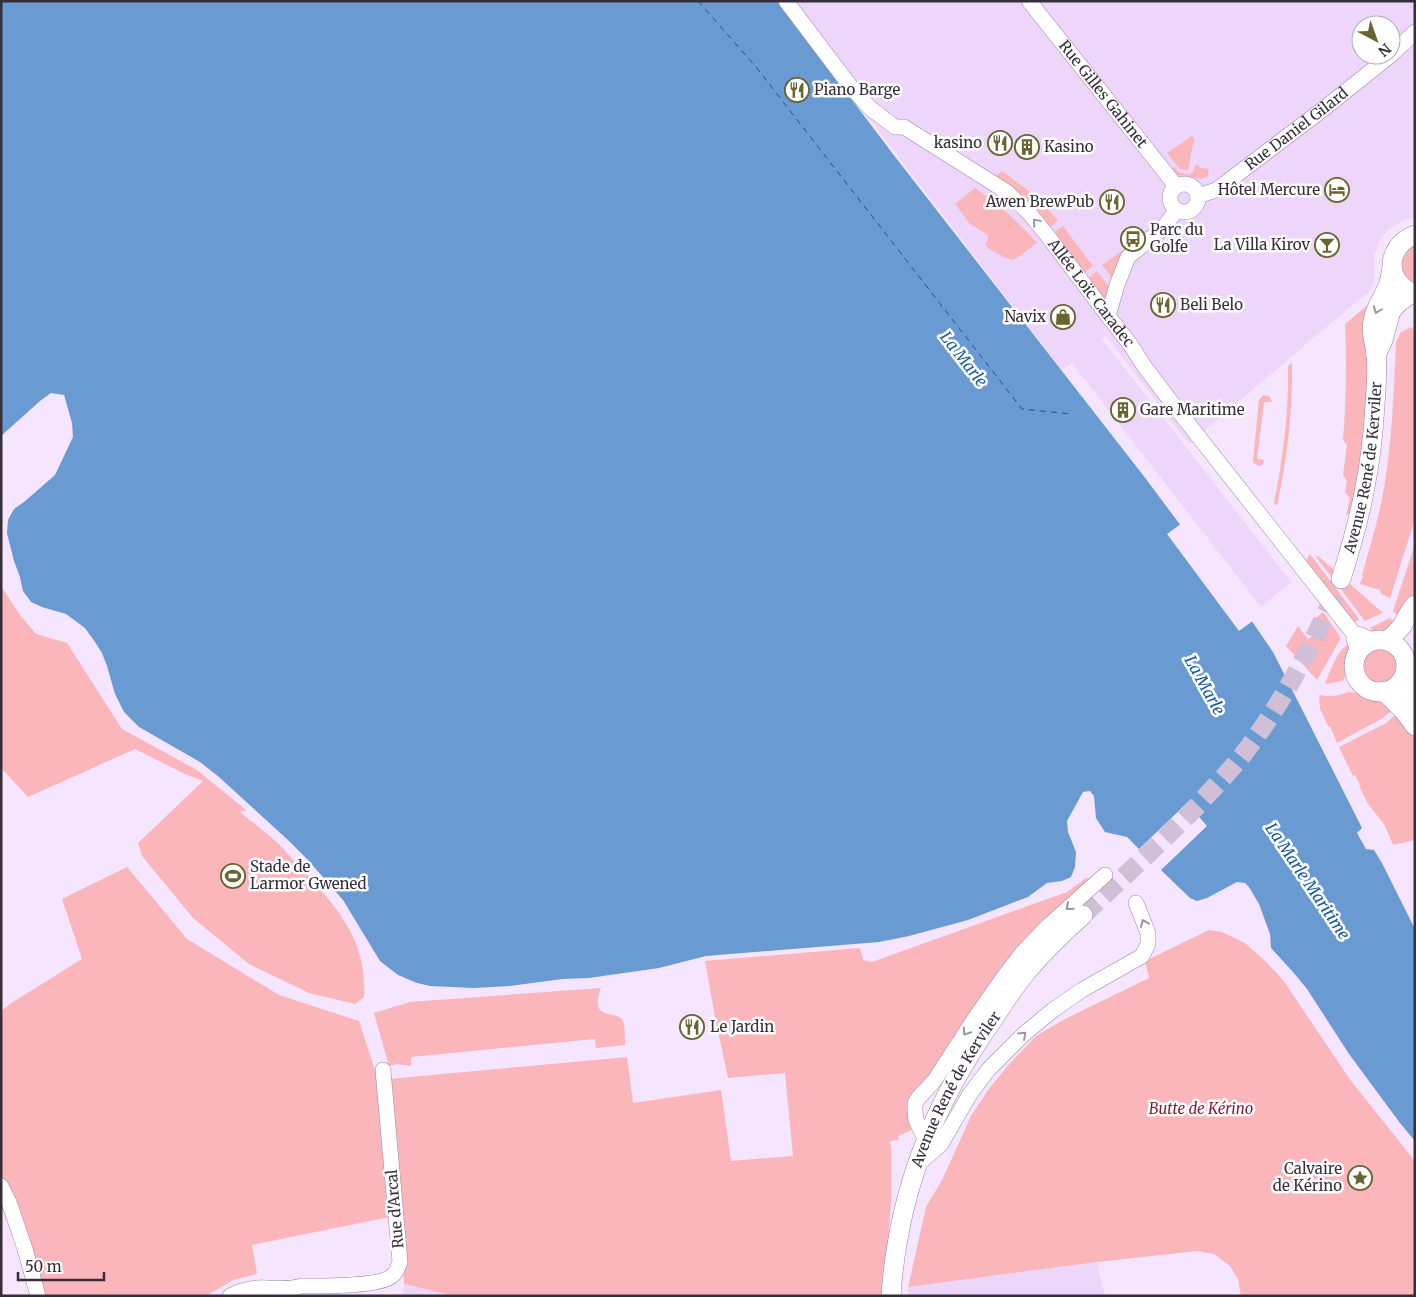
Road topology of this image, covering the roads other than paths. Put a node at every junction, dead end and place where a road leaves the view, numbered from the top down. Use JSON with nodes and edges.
{"nodes":[{"id":1,"x":786,"y":1,"type":"edge"},
{"id":2,"x":1030,"y":1,"type":"edge"},
{"id":3,"x":1415,"y":32,"type":"edge"},
{"id":4,"x":1401,"y":45,"type":"edge"},
{"id":5,"x":1378,"y":65,"type":"edge"},
{"id":6,"x":1176,"y":186,"type":"junction"},
{"id":7,"x":1198,"y":196,"type":"junction"},
{"id":8,"x":1176,"y":211,"type":"junction"},
{"id":9,"x":1415,"y":235,"type":"edge"},
{"id":10,"x":1392,"y":268,"type":"junction"},
{"id":11,"x":1414,"y":293,"type":"edge"},
{"id":12,"x":1108,"y":316,"type":"junction"},
{"id":13,"x":1376,"y":354,"type":"junction"},
{"id":14,"x":1341,"y":579,"type":"tunnel mouth"},
{"id":15,"x":1415,"y":605,"type":"edge"},
{"id":16,"x":1415,"y":622,"type":"edge"},
{"id":17,"x":1354,"y":634,"type":"junction"},
{"id":18,"x":1380,"y":641,"type":"junction"},
{"id":19,"x":1358,"y":653,"type":"junction"},
{"id":20,"x":1408,"y":662,"type":"edge"},
{"id":21,"x":1384,"y":691,"type":"junction"},
{"id":22,"x":1415,"y":703,"type":"edge"},
{"id":23,"x":1415,"y":726,"type":"edge"},
{"id":24,"x":1105,"y":875,"type":"dead end"},
{"id":25,"x":1136,"y":903,"type":"dead end"},
{"id":26,"x":1083,"y":915,"type":"tunnel mouth"},
{"id":27,"x":383,"y":1070,"type":"dead end"},
{"id":28,"x":926,"y":1138,"type":"junction"},
{"id":29,"x":916,"y":1166,"type":"junction"},
{"id":30,"x":1,"y":1186,"type":"edge"},
{"id":31,"x":295,"y":1292,"type":"edge"},
{"id":32,"x":38,"y":1296,"type":"edge"},
{"id":33,"x":230,"y":1296,"type":"edge"},
{"id":34,"x":891,"y":1296,"type":"edge"}],
"edges":[{"from":12,"to":1,"type":"street","name":"Allée Loïc Caradec","one_way":true},
{"from":2,"to":6,"type":"street","name":"Rue Gilles Gahinet"},
{"from":3,"to":4,"type":"street","name":"Rue Daniel Gilard"},
{"from":5,"to":7,"type":"street","name":"Rue Daniel Gilard"},
{"from":6,"to":7,"type":"street"},
{"from":6,"to":8,"type":"street"},
{"from":7,"to":8,"type":"street"},
{"from":8,"to":12,"type":"street"},
{"from":9,"to":10,"type":"main road","name":"Avenue René de Kerviler"},
{"from":10,"to":11,"type":"main road"},
{"from":10,"to":13,"type":"main road","name":"Avenue René de Kerviler","one_way":true},
{"from":11,"to":13,"type":"main road","name":"Avenue René de Kerviler"},
{"from":12,"to":17,"type":"street","name":"Allée Loïc Caradec"},
{"from":13,"to":14,"type":"main road","name":"Avenue René de Kerviler"},
{"from":15,"to":18,"type":"main road"},
{"from":16,"to":20,"type":"main road"},
{"from":17,"to":18,"type":"street"},
{"from":17,"to":19,"type":"street","name":"Allée Loïc Caradec"},
{"from":18,"to":19,"type":"main road"},
{"from":18,"to":20,"type":"main road"},
{"from":19,"to":21,"type":"main road"},
{"from":20,"to":21,"type":"main road"},
{"from":20,"to":22,"type":"main road"},
{"from":21,"to":23,"type":"main road"},
{"from":24,"to":28,"type":"street","one_way":true},
{"from":29,"to":25,"type":"street","one_way":true},
{"from":26,"to":28,"type":"main road","name":"Avenue René de Kerviler"},
{"from":27,"to":31,"type":"street","name":"Rue d'Arcal"},
{"from":28,"to":29,"type":"main road","name":"Avenue René de Kerviler"},
{"from":29,"to":34,"type":"main road","name":"Avenue René de Kerviler"},
{"from":30,"to":32,"type":"street"},
{"from":31,"to":33,"type":"street","name":"Rue d'Arcal"}]}
